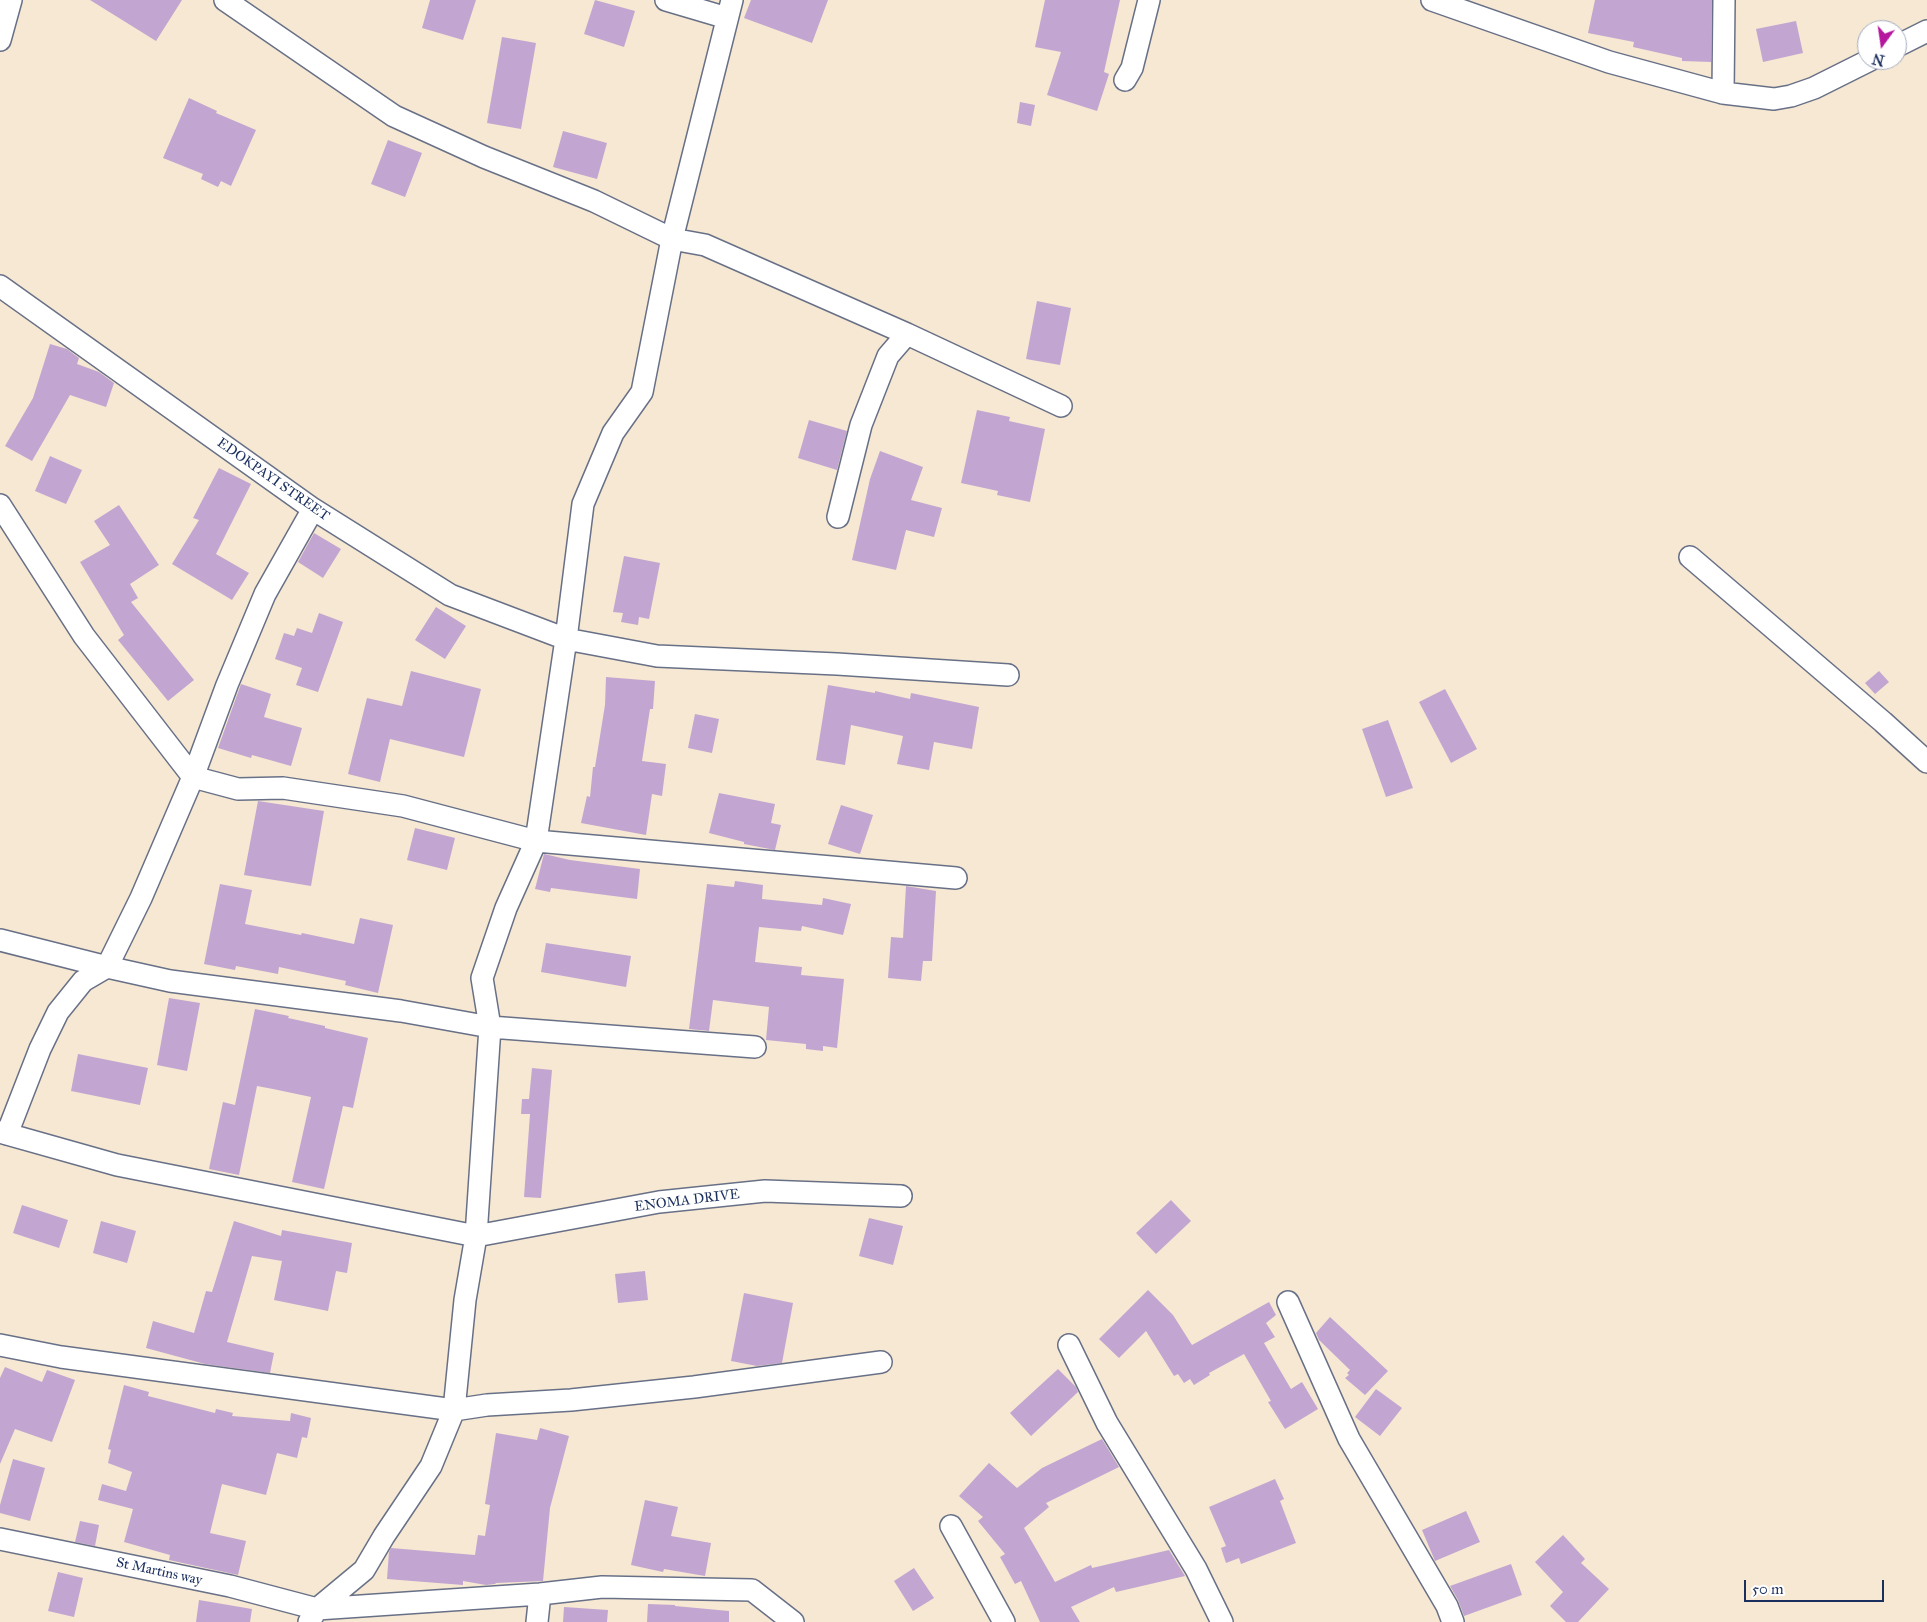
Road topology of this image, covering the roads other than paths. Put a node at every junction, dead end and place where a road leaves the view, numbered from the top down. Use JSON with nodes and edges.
{"nodes":[{"id":1,"x":11,"y":0,"type":"edge"},
{"id":2,"x":224,"y":0,"type":"edge"},
{"id":3,"x":666,"y":0,"type":"edge"},
{"id":4,"x":1149,"y":0,"type":"edge"},
{"id":5,"x":1432,"y":0,"type":"edge"},
{"id":6,"x":1724,"y":0,"type":"edge"},
{"id":7,"x":730,"y":9,"type":"edge"},
{"id":8,"x":1927,"y":30,"type":"edge"},
{"id":9,"x":0,"y":40,"type":"edge"},
{"id":10,"x":1907,"y":41,"type":"edge"},
{"id":11,"x":1857,"y":66,"type":"edge"},
{"id":12,"x":1125,"y":80,"type":"dead end"},
{"id":13,"x":1723,"y":93,"type":"junction"},
{"id":14,"x":672,"y":239,"type":"junction"},
{"id":15,"x":0,"y":286,"type":"edge"},
{"id":16,"x":907,"y":334,"type":"junction"},
{"id":17,"x":1061,"y":406,"type":"dead end"},
{"id":18,"x":0,"y":505,"type":"edge"},
{"id":19,"x":313,"y":509,"type":"junction"},
{"id":20,"x":838,"y":517,"type":"dead end"},
{"id":21,"x":1690,"y":558,"type":"dead end"},
{"id":22,"x":566,"y":639,"type":"junction"},
{"id":23,"x":1008,"y":676,"type":"dead end"},
{"id":24,"x":1927,"y":762,"type":"edge"},
{"id":25,"x":193,"y":777,"type":"junction"},
{"id":26,"x":536,"y":841,"type":"junction"},
{"id":27,"x":956,"y":878,"type":"dead end"},
{"id":28,"x":0,"y":940,"type":"edge"},
{"id":29,"x":107,"y":967,"type":"junction"},
{"id":30,"x":490,"y":1027,"type":"junction"},
{"id":31,"x":755,"y":1047,"type":"dead end"},
{"id":32,"x":4,"y":1133,"type":"edge"},
{"id":33,"x":901,"y":1196,"type":"dead end"},
{"id":34,"x":476,"y":1236,"type":"junction"},
{"id":35,"x":1288,"y":1302,"type":"dead end"},
{"id":36,"x":0,"y":1345,"type":"edge"},
{"id":37,"x":1069,"y":1345,"type":"dead end"},
{"id":38,"x":881,"y":1362,"type":"dead end"},
{"id":39,"x":454,"y":1410,"type":"junction"},
{"id":40,"x":951,"y":1526,"type":"dead end"},
{"id":41,"x":0,"y":1538,"type":"edge"},
{"id":42,"x":540,"y":1594,"type":"junction"},
{"id":43,"x":313,"y":1616,"type":"edge"},
{"id":44,"x":537,"y":1622,"type":"edge"},
{"id":45,"x":793,"y":1622,"type":"edge"},
{"id":46,"x":1004,"y":1622,"type":"edge"},
{"id":47,"x":1222,"y":1622,"type":"edge"},
{"id":48,"x":1453,"y":1622,"type":"edge"}],
"edges":[{"from":1,"to":9,"type":"street"},
{"from":2,"to":14,"type":"street"},
{"from":3,"to":7,"type":"street"},
{"from":4,"to":12,"type":"street"},
{"from":5,"to":13,"type":"street"},
{"from":6,"to":13,"type":"street"},
{"from":7,"to":14,"type":"street"},
{"from":8,"to":10,"type":"street"},
{"from":11,"to":13,"type":"street"},
{"from":14,"to":16,"type":"street"},
{"from":14,"to":22,"type":"street"},
{"from":15,"to":19,"type":"street","name":"EDOKPAYI STREET"},
{"from":16,"to":17,"type":"street"},
{"from":16,"to":20,"type":"street"},
{"from":18,"to":25,"type":"street"},
{"from":19,"to":22,"type":"street","name":"EDOKPAYI STREET"},
{"from":19,"to":25,"type":"street"},
{"from":21,"to":24,"type":"street"},
{"from":22,"to":23,"type":"street","name":"EDOKPAYI STREET"},
{"from":22,"to":26,"type":"street"},
{"from":25,"to":26,"type":"street"},
{"from":25,"to":29,"type":"street"},
{"from":26,"to":27,"type":"street"},
{"from":26,"to":30,"type":"street"},
{"from":28,"to":29,"type":"street"},
{"from":29,"to":30,"type":"street"},
{"from":29,"to":32,"type":"street"},
{"from":30,"to":31,"type":"street"},
{"from":30,"to":34,"type":"street"},
{"from":32,"to":34,"type":"street"},
{"from":33,"to":34,"type":"street","name":"ENOMA DRIVE"},
{"from":34,"to":39,"type":"street"},
{"from":35,"to":48,"type":"street"},
{"from":36,"to":39,"type":"street"},
{"from":37,"to":47,"type":"street"},
{"from":38,"to":39,"type":"street"},
{"from":39,"to":43,"type":"street"},
{"from":40,"to":46,"type":"street"},
{"from":41,"to":43,"type":"street","name":"St Martins way"},
{"from":42,"to":43,"type":"street","name":"St Martins way"},
{"from":42,"to":44,"type":"street"},
{"from":42,"to":45,"type":"street","name":"St Martins way"}]}
